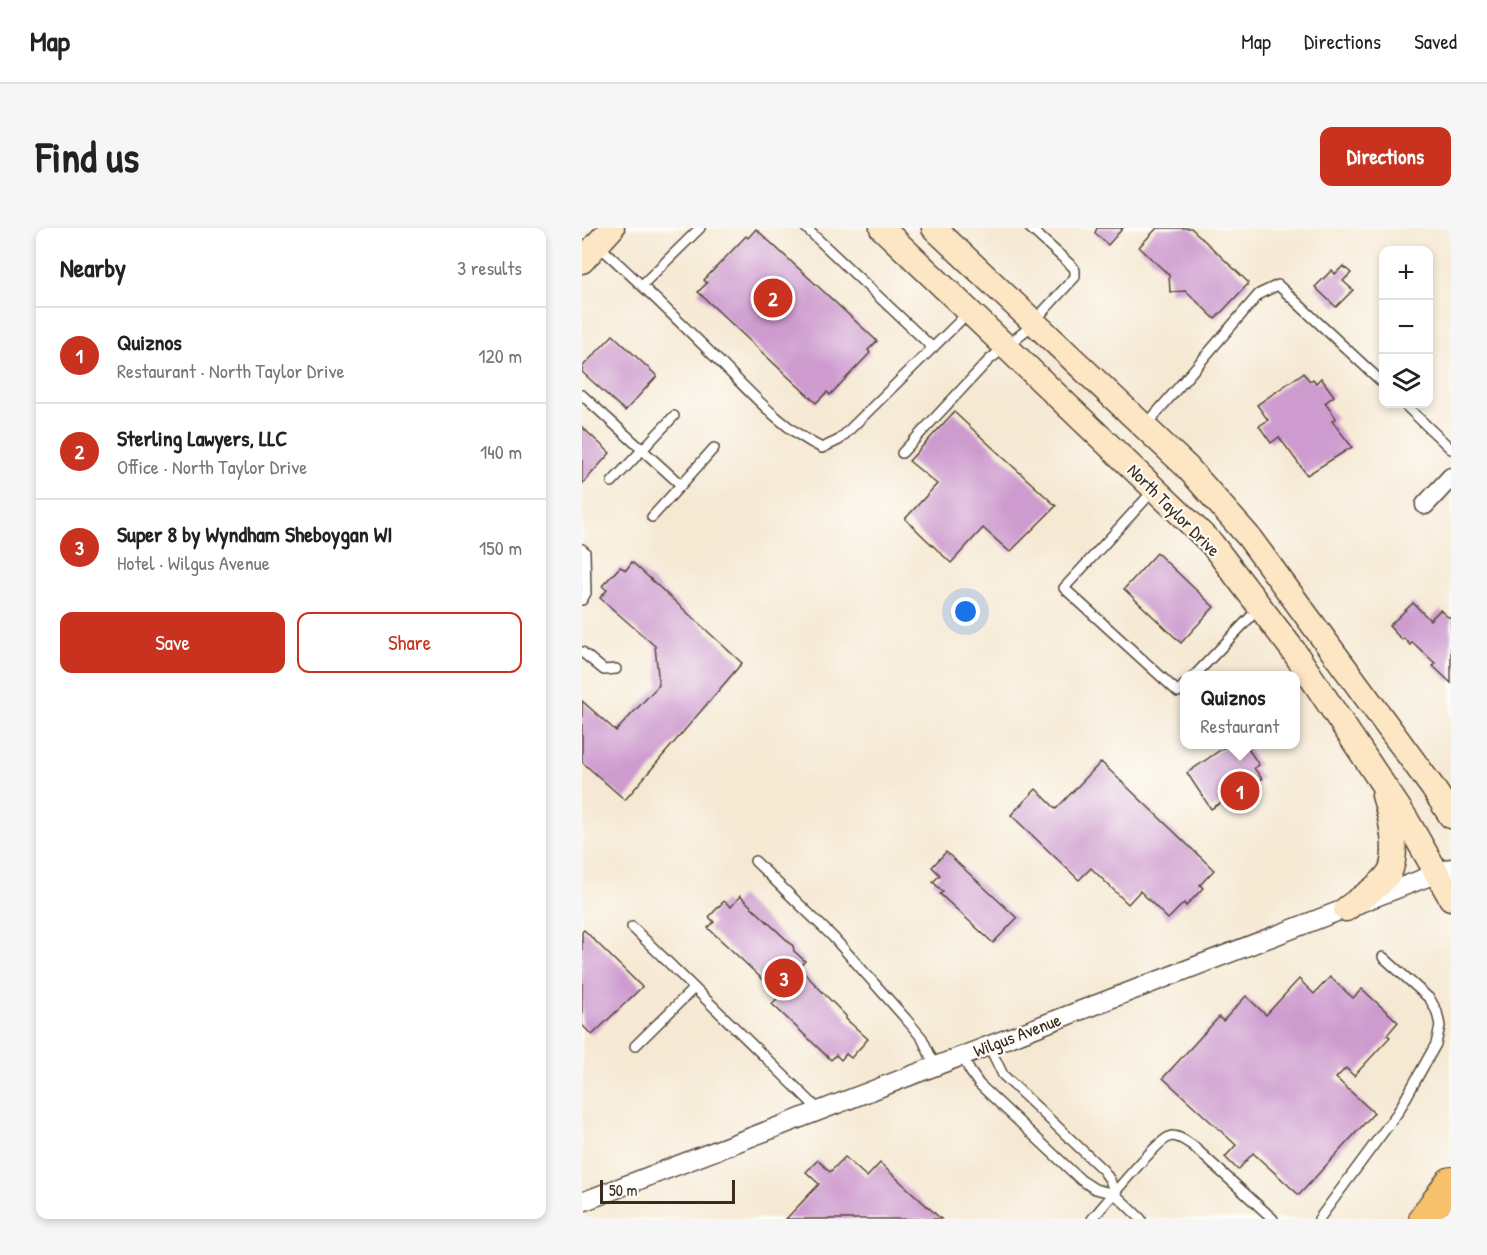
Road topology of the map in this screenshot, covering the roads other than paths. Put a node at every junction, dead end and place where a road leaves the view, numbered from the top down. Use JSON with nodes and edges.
{"nodes":[{"id":1,"x":700,"y":228,"type":"edge"},
{"id":2,"x":806,"y":228,"type":"edge"},
{"id":3,"x":882,"y":228,"type":"edge"},
{"id":4,"x":934,"y":228,"type":"edge"},
{"id":5,"x":1030,"y":228,"type":"edge"},
{"id":6,"x":597,"y":244,"type":"edge"},
{"id":7,"x":642,"y":285,"type":"junction"},
{"id":8,"x":970,"y":312,"type":"junction"},
{"id":9,"x":1034,"y":322,"type":"junction"},
{"id":10,"x":1006,"y":347,"type":"junction"},
{"id":11,"x":933,"y":348,"type":"junction"},
{"id":12,"x":1379,"y":380,"type":"edge"},
{"id":13,"x":582,"y":396,"type":"edge"},
{"id":14,"x":1408,"y":408,"type":"edge"},
{"id":15,"x":674,"y":416,"type":"dead end"},
{"id":16,"x":1144,"y":426,"type":"junction"},
{"id":17,"x":714,"y":448,"type":"dead end"},
{"id":18,"x":642,"y":449,"type":"junction"},
{"id":19,"x":1451,"y":449,"type":"edge"},
{"id":20,"x":902,"y":453,"type":"dead end"},
{"id":21,"x":1450,"y":480,"type":"edge"},
{"id":22,"x":612,"y":482,"type":"dead end"},
{"id":23,"x":681,"y":485,"type":"junction"},
{"id":24,"x":1155,"y":489,"type":"junction"},
{"id":25,"x":1425,"y":505,"type":"dead end"},
{"id":26,"x":652,"y":517,"type":"dead end"},
{"id":27,"x":582,"y":549,"type":"edge"},
{"id":28,"x":584,"y":569,"type":"edge"},
{"id":29,"x":582,"y":600,"type":"edge"},
{"id":30,"x":1260,"y":607,"type":"junction"},
{"id":31,"x":582,"y":652,"type":"edge"},
{"id":32,"x":616,"y":669,"type":"dead end"},
{"id":33,"x":1198,"y":671,"type":"edge"},
{"id":34,"x":1180,"y":690,"type":"edge"},
{"id":35,"x":1374,"y":771,"type":"junction"},
{"id":36,"x":1451,"y":816,"type":"edge"},
{"id":37,"x":755,"y":861,"type":"dead end"},
{"id":38,"x":1444,"y":871,"type":"edge"},
{"id":39,"x":1451,"y":898,"type":"edge"},
{"id":40,"x":1346,"y":909,"type":"junction"},
{"id":41,"x":633,"y":927,"type":"dead end"},
{"id":42,"x":1383,"y":957,"type":"dead end"},
{"id":43,"x":694,"y":988,"type":"junction"},
{"id":44,"x":635,"y":1046,"type":"dead end"},
{"id":45,"x":989,"y":1046,"type":"junction"},
{"id":46,"x":962,"y":1056,"type":"junction"},
{"id":47,"x":935,"y":1066,"type":"junction"},
{"id":48,"x":819,"y":1110,"type":"junction"},
{"id":49,"x":1451,"y":1183,"type":"edge"},
{"id":50,"x":1115,"y":1194,"type":"junction"},
{"id":51,"x":582,"y":1202,"type":"edge"},
{"id":52,"x":1092,"y":1219,"type":"edge"},
{"id":53,"x":1141,"y":1219,"type":"edge"},
{"id":54,"x":1273,"y":1219,"type":"edge"},
{"id":55,"x":1319,"y":1219,"type":"edge"},
{"id":56,"x":1425,"y":1219,"type":"edge"}],
"edges":[{"from":1,"to":7,"type":"lane"},
{"from":2,"to":11,"type":"lane"},
{"from":3,"to":8,"type":"main road","name":"North Taylor Drive"},
{"from":4,"to":9,"type":"main road","name":"North Taylor Drive"},
{"from":5,"to":9,"type":"lane"},
{"from":6,"to":7,"type":"lane"},
{"from":7,"to":11,"type":"lane"},
{"from":8,"to":10,"type":"main road","name":"North Taylor Drive"},
{"from":8,"to":11,"type":"lane"},
{"from":9,"to":10,"type":"lane"},
{"from":9,"to":16,"type":"main road","name":"North Taylor Drive"},
{"from":10,"to":20,"type":"lane"},
{"from":10,"to":24,"type":"main road","name":"North Taylor Drive"},
{"from":12,"to":16,"type":"lane"},
{"from":13,"to":18,"type":"lane"},
{"from":14,"to":19,"type":"lane"},
{"from":15,"to":18,"type":"lane"},
{"from":16,"to":36,"type":"main road","name":"North Taylor Drive"},
{"from":17,"to":23,"type":"lane"},
{"from":18,"to":22,"type":"lane"},
{"from":18,"to":23,"type":"lane"},
{"from":21,"to":25,"type":"street"},
{"from":23,"to":26,"type":"lane"},
{"from":24,"to":30,"type":"main road","name":"North Taylor Drive"},
{"from":24,"to":34,"type":"lane"},
{"from":27,"to":28,"type":"lane"},
{"from":28,"to":29,"type":"lane"},
{"from":30,"to":33,"type":"lane"},
{"from":30,"to":35,"type":"main road","name":"North Taylor Drive"},
{"from":31,"to":32,"type":"lane"},
{"from":35,"to":38,"type":"main road","name":"North Taylor Drive"},
{"from":35,"to":40,"type":"main road"},
{"from":37,"to":47,"type":"lane"},
{"from":38,"to":39,"type":"main road","name":"North Taylor Drive"},
{"from":38,"to":40,"type":"street","name":"Wilgus Avenue"},
{"from":40,"to":45,"type":"street","name":"Wilgus Avenue"},
{"from":41,"to":43,"type":"lane"},
{"from":42,"to":55,"type":"lane"},
{"from":43,"to":44,"type":"lane"},
{"from":43,"to":48,"type":"lane"},
{"from":45,"to":46,"type":"street","name":"Wilgus Avenue"},
{"from":45,"to":50,"type":"lane"},
{"from":46,"to":47,"type":"street","name":"Wilgus Avenue"},
{"from":46,"to":50,"type":"lane"},
{"from":47,"to":48,"type":"street","name":"Wilgus Avenue"},
{"from":48,"to":51,"type":"street","name":"Wilgus Avenue"},
{"from":49,"to":56,"type":"highway"},
{"from":50,"to":52,"type":"lane"},
{"from":50,"to":53,"type":"lane"},
{"from":50,"to":54,"type":"lane"}]}
